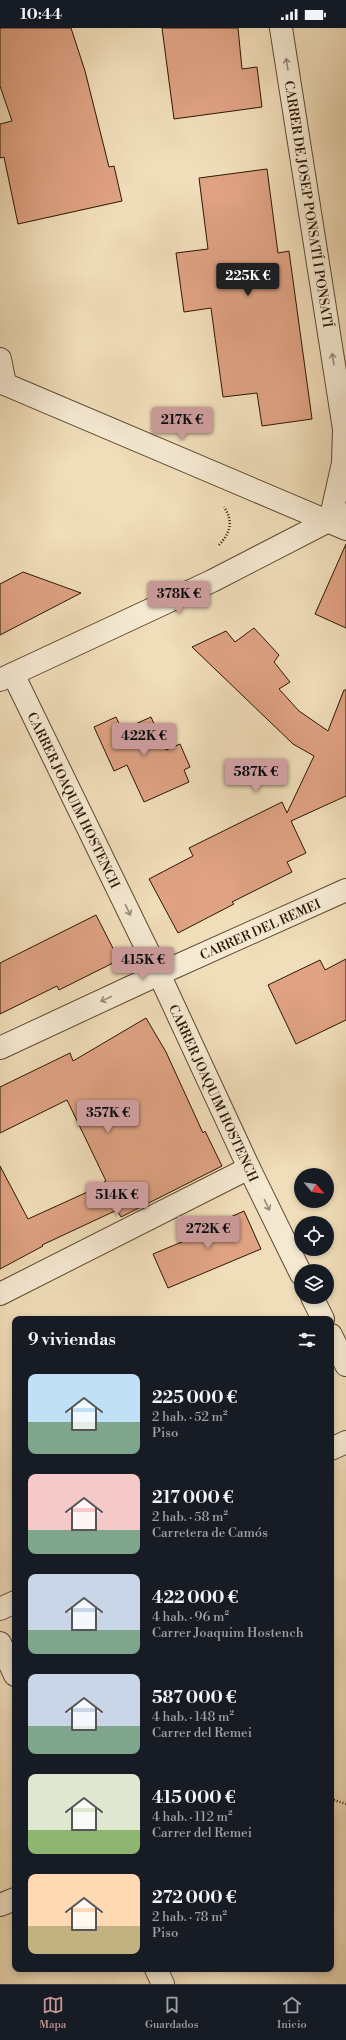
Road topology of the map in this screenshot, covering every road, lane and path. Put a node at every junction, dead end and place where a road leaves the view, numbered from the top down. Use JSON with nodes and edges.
{"nodes":[{"id":1,"x":281,"y":28,"type":"edge"},
{"id":2,"x":0,"y":359,"type":"edge"},
{"id":3,"x":2,"y":383,"type":"edge"},
{"id":4,"x":221,"y":503,"type":"dead end"},
{"id":5,"x":340,"y":520,"type":"edge"},
{"id":6,"x":212,"y":580,"type":"junction"},
{"id":7,"x":4,"y":674,"type":"edge"},
{"id":8,"x":346,"y":890,"type":"edge"},
{"id":9,"x":159,"y":974,"type":"junction"},
{"id":10,"x":0,"y":1048,"type":"edge"},
{"id":11,"x":249,"y":1168,"type":"junction"},
{"id":12,"x":296,"y":1264,"type":"edge"},
{"id":13,"x":0,"y":1294,"type":"edge"},
{"id":14,"x":316,"y":1304,"type":"edge"},
{"id":15,"x":322,"y":1316,"type":"edge"},
{"id":16,"x":334,"y":1341,"type":"edge"},
{"id":17,"x":346,"y":1365,"type":"edge"},
{"id":18,"x":346,"y":1442,"type":"edge"},
{"id":19,"x":334,"y":1448,"type":"edge"},
{"id":20,"x":12,"y":1604,"type":"edge"},
{"id":21,"x":0,"y":1610,"type":"edge"},
{"id":22,"x":0,"y":1643,"type":"edge"},
{"id":23,"x":12,"y":1669,"type":"edge"},
{"id":24,"x":334,"y":1801,"type":"edge"},
{"id":25,"x":346,"y":1804,"type":"edge"},
{"id":26,"x":12,"y":1900,"type":"edge"},
{"id":27,"x":0,"y":1906,"type":"edge"},
{"id":28,"x":157,"y":1972,"type":"edge"},
{"id":29,"x":163,"y":1984,"type":"edge"}],
"edges":[{"from":5,"to":1,"type":"street","name":"CARRER DE JOSEP PONSATÍ I PONSATÍ","one_way":true},
{"from":2,"to":3,"type":"street"},
{"from":3,"to":5,"type":"street"},
{"from":4,"to":6,"type":"path"},
{"from":5,"to":6,"type":"street"},
{"from":6,"to":7,"type":"street"},
{"from":7,"to":9,"type":"street","name":"CARRER JOAQUIM HOSTENCH","one_way":true},
{"from":8,"to":9,"type":"street","name":"CARRER DEL REMEI"},
{"from":9,"to":10,"type":"street","name":"CARRER DEL REMEI","one_way":true},
{"from":9,"to":11,"type":"street","name":"CARRER JOAQUIM HOSTENCH"},
{"from":11,"to":12,"type":"street","name":"CARRER JOAQUIM HOSTENCH","one_way":true},
{"from":11,"to":13,"type":"street"},
{"from":14,"to":15,"type":"street"},
{"from":16,"to":17,"type":"street"},
{"from":18,"to":19,"type":"street"},
{"from":20,"to":21,"type":"street"},
{"from":22,"to":23,"type":"street"},
{"from":24,"to":25,"type":"path"},
{"from":26,"to":27,"type":"street"},
{"from":28,"to":29,"type":"street"}]}
